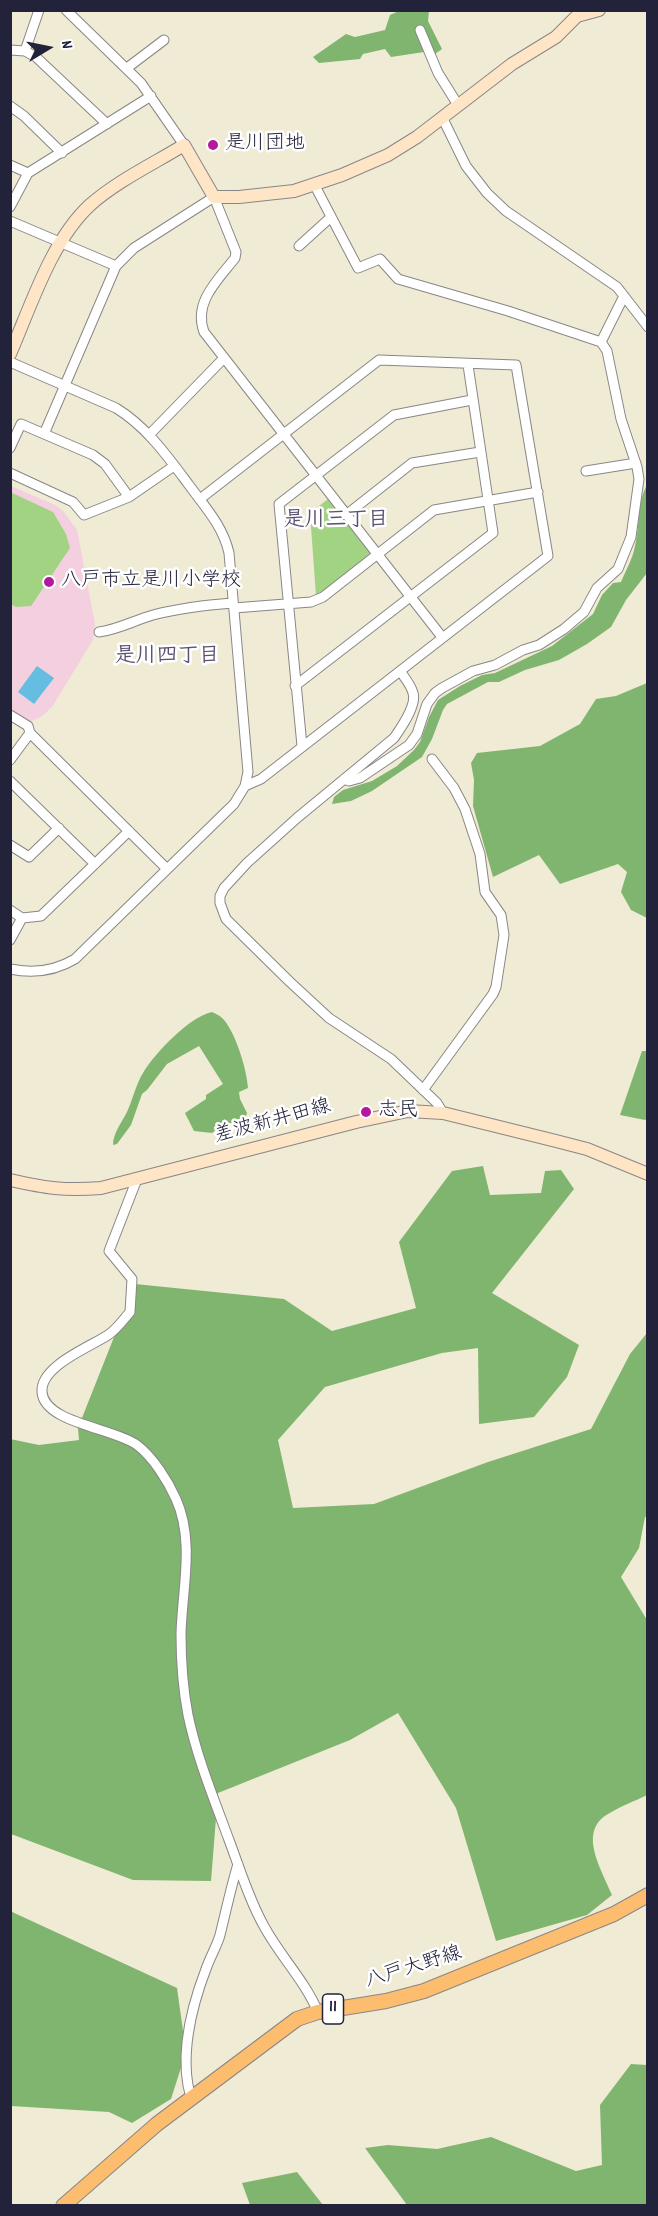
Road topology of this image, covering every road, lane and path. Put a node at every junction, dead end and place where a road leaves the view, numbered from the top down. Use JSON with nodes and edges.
{"nodes":[{"id":1,"x":39,"y":10,"type":"edge"},
{"id":2,"x":66,"y":10,"type":"edge"},
{"id":3,"x":599,"y":10,"type":"edge"},
{"id":4,"x":580,"y":12,"type":"edge"},
{"id":5,"x":420,"y":30,"type":"dead end"},
{"id":6,"x":164,"y":40,"type":"dead end"},
{"id":7,"x":10,"y":50,"type":"edge"},
{"id":8,"x":25,"y":51,"type":"junction"},
{"id":9,"x":127,"y":68,"type":"junction"},
{"id":10,"x":151,"y":96,"type":"junction"},
{"id":11,"x":459,"y":105,"type":"junction"},
{"id":12,"x":10,"y":106,"type":"edge"},
{"id":13,"x":442,"y":117,"type":"junction"},
{"id":14,"x":107,"y":124,"type":"junction"},
{"id":15,"x":184,"y":145,"type":"junction"},
{"id":16,"x":62,"y":153,"type":"junction"},
{"id":17,"x":10,"y":165,"type":"edge"},
{"id":18,"x":28,"y":173,"type":"junction"},
{"id":19,"x":314,"y":184,"type":"junction"},
{"id":20,"x":214,"y":197,"type":"junction"},
{"id":21,"x":10,"y":207,"type":"edge"},
{"id":22,"x":331,"y":217,"type":"junction"},
{"id":23,"x":10,"y":221,"type":"edge"},
{"id":24,"x":59,"y":242,"type":"junction"},
{"id":25,"x":299,"y":246,"type":"dead end"},
{"id":26,"x":116,"y":266,"type":"junction"},
{"id":27,"x":624,"y":296,"type":"junction"},
{"id":28,"x":648,"y":327,"type":"edge"},
{"id":29,"x":601,"y":342,"type":"junction"},
{"id":30,"x":10,"y":354,"type":"edge"},
{"id":31,"x":224,"y":358,"type":"junction"},
{"id":32,"x":10,"y":362,"type":"edge"},
{"id":33,"x":468,"y":365,"type":"junction"},
{"id":34,"x":64,"y":386,"type":"junction"},
{"id":35,"x":472,"y":400,"type":"junction"},
{"id":36,"x":44,"y":434,"type":"junction"},
{"id":37,"x":149,"y":435,"type":"junction"},
{"id":38,"x":284,"y":436,"type":"junction"},
{"id":39,"x":10,"y":448,"type":"edge"},
{"id":40,"x":480,"y":452,"type":"junction"},
{"id":41,"x":636,"y":463,"type":"junction"},
{"id":42,"x":174,"y":466,"type":"junction"},
{"id":43,"x":586,"y":471,"type":"dead end"},
{"id":44,"x":10,"y":473,"type":"edge"},
{"id":45,"x":315,"y":475,"type":"junction"},
{"id":46,"x":538,"y":492,"type":"junction"},
{"id":47,"x":129,"y":497,"type":"junction"},
{"id":48,"x":200,"y":499,"type":"junction"},
{"id":49,"x":489,"y":501,"type":"junction"},
{"id":50,"x":346,"y":515,"type":"junction"},
{"id":51,"x":377,"y":555,"type":"junction"},
{"id":52,"x":411,"y":598,"type":"junction"},
{"id":53,"x":288,"y":604,"type":"junction"},
{"id":54,"x":234,"y":605,"type":"junction"},
{"id":55,"x":99,"y":632,"type":"dead end"},
{"id":56,"x":442,"y":637,"type":"junction"},
{"id":57,"x":400,"y":671,"type":"junction"},
{"id":58,"x":295,"y":686,"type":"junction"},
{"id":59,"x":10,"y":715,"type":"edge"},
{"id":60,"x":30,"y":733,"type":"junction"},
{"id":61,"x":302,"y":746,"type":"junction"},
{"id":62,"x":432,"y":759,"type":"dead end"},
{"id":63,"x":10,"y":760,"type":"edge"},
{"id":64,"x":344,"y":779,"type":"junction"},
{"id":65,"x":10,"y":781,"type":"edge"},
{"id":66,"x":245,"y":786,"type":"junction"},
{"id":67,"x":59,"y":828,"type":"junction"},
{"id":68,"x":129,"y":831,"type":"junction"},
{"id":69,"x":10,"y":845,"type":"edge"},
{"id":70,"x":95,"y":864,"type":"junction"},
{"id":71,"x":167,"y":869,"type":"junction"},
{"id":72,"x":10,"y":910,"type":"edge"},
{"id":73,"x":22,"y":918,"type":"junction"},
{"id":74,"x":10,"y":940,"type":"edge"},
{"id":75,"x":10,"y":969,"type":"edge"},
{"id":76,"x":423,"y":1090,"type":"junction"},
{"id":77,"x":444,"y":1113,"type":"junction"},
{"id":78,"x":648,"y":1173,"type":"edge"},
{"id":79,"x":136,"y":1179,"type":"junction"},
{"id":80,"x":10,"y":1180,"type":"edge"},
{"id":81,"x":238,"y":1864,"type":"junction"},
{"id":82,"x":648,"y":1895,"type":"edge"},
{"id":83,"x":318,"y":2012,"type":"junction"},
{"id":84,"x":191,"y":2098,"type":"junction"},
{"id":85,"x":63,"y":2205,"type":"edge"}],
"edges":[{"from":1,"to":8,"type":"street"},
{"from":2,"to":9,"type":"street"},
{"from":3,"to":4,"type":"street"},
{"from":4,"to":11,"type":"street"},
{"from":5,"to":11,"type":"street"},
{"from":6,"to":9,"type":"street"},
{"from":7,"to":8,"type":"street"},
{"from":8,"to":14,"type":"street"},
{"from":9,"to":10,"type":"street"},
{"from":10,"to":14,"type":"street"},
{"from":10,"to":15,"type":"street"},
{"from":11,"to":13,"type":"street"},
{"from":12,"to":16,"type":"street"},
{"from":13,"to":19,"type":"street"},
{"from":13,"to":27,"type":"street"},
{"from":14,"to":16,"type":"street"},
{"from":15,"to":20,"type":"street"},
{"from":15,"to":24,"type":"street"},
{"from":16,"to":18,"type":"street"},
{"from":17,"to":18,"type":"street"},
{"from":18,"to":21,"type":"street"},
{"from":19,"to":20,"type":"street"},
{"from":19,"to":22,"type":"street"},
{"from":20,"to":26,"type":"street"},
{"from":20,"to":31,"type":"street"},
{"from":22,"to":25,"type":"street"},
{"from":22,"to":29,"type":"street"},
{"from":23,"to":24,"type":"street"},
{"from":24,"to":26,"type":"street"},
{"from":24,"to":30,"type":"street"},
{"from":26,"to":34,"type":"street"},
{"from":27,"to":28,"type":"street"},
{"from":27,"to":29,"type":"street"},
{"from":29,"to":41,"type":"street"},
{"from":31,"to":37,"type":"street"},
{"from":31,"to":38,"type":"street"},
{"from":32,"to":34,"type":"street"},
{"from":33,"to":35,"type":"street"},
{"from":33,"to":38,"type":"street"},
{"from":33,"to":46,"type":"street"},
{"from":34,"to":36,"type":"street"},
{"from":34,"to":37,"type":"street"},
{"from":35,"to":40,"type":"street"},
{"from":35,"to":45,"type":"street"},
{"from":36,"to":39,"type":"street"},
{"from":36,"to":47,"type":"street"},
{"from":37,"to":42,"type":"street"},
{"from":38,"to":45,"type":"street"},
{"from":38,"to":48,"type":"street"},
{"from":40,"to":49,"type":"street"},
{"from":40,"to":50,"type":"street"},
{"from":41,"to":43,"type":"street"},
{"from":41,"to":64,"type":"street"},
{"from":42,"to":47,"type":"street"},
{"from":42,"to":48,"type":"street"},
{"from":44,"to":47,"type":"street"},
{"from":45,"to":50,"type":"street"},
{"from":45,"to":53,"type":"street"},
{"from":46,"to":49,"type":"street"},
{"from":46,"to":56,"type":"street"},
{"from":48,"to":54,"type":"street"},
{"from":49,"to":51,"type":"street"},
{"from":49,"to":52,"type":"street"},
{"from":50,"to":51,"type":"street"},
{"from":51,"to":52,"type":"street"},
{"from":51,"to":53,"type":"street"},
{"from":52,"to":56,"type":"street"},
{"from":52,"to":58,"type":"street"},
{"from":53,"to":54,"type":"street"},
{"from":53,"to":58,"type":"street"},
{"from":54,"to":55,"type":"street"},
{"from":54,"to":66,"type":"street"},
{"from":56,"to":57,"type":"street"},
{"from":57,"to":61,"type":"street"},
{"from":57,"to":64,"type":"street"},
{"from":58,"to":61,"type":"street"},
{"from":59,"to":60,"type":"street"},
{"from":60,"to":63,"type":"street"},
{"from":60,"to":68,"type":"street"},
{"from":61,"to":66,"type":"street"},
{"from":62,"to":76,"type":"street"},
{"from":64,"to":76,"type":"street"},
{"from":65,"to":67,"type":"street"},
{"from":66,"to":71,"type":"street"},
{"from":67,"to":69,"type":"street"},
{"from":67,"to":70,"type":"street"},
{"from":68,"to":70,"type":"street"},
{"from":68,"to":71,"type":"street"},
{"from":70,"to":73,"type":"street"},
{"from":71,"to":75,"type":"street"},
{"from":72,"to":73,"type":"street"},
{"from":73,"to":74,"type":"street"},
{"from":76,"to":77,"type":"street"},
{"from":77,"to":78,"type":"street","name":"差波新井田線"},
{"from":77,"to":79,"type":"street","name":"差波新井田線"},
{"from":79,"to":80,"type":"street","name":"差波新井田線"},
{"from":79,"to":81,"type":"street"},
{"from":81,"to":83,"type":"street"},
{"from":81,"to":84,"type":"street"},
{"from":82,"to":83,"type":"main road","name":"八戸大野線","number":"11"},
{"from":83,"to":84,"type":"main road","name":"八戸大野線","number":"11"},
{"from":84,"to":85,"type":"main road","name":"八戸大野線","number":"11"}]}
